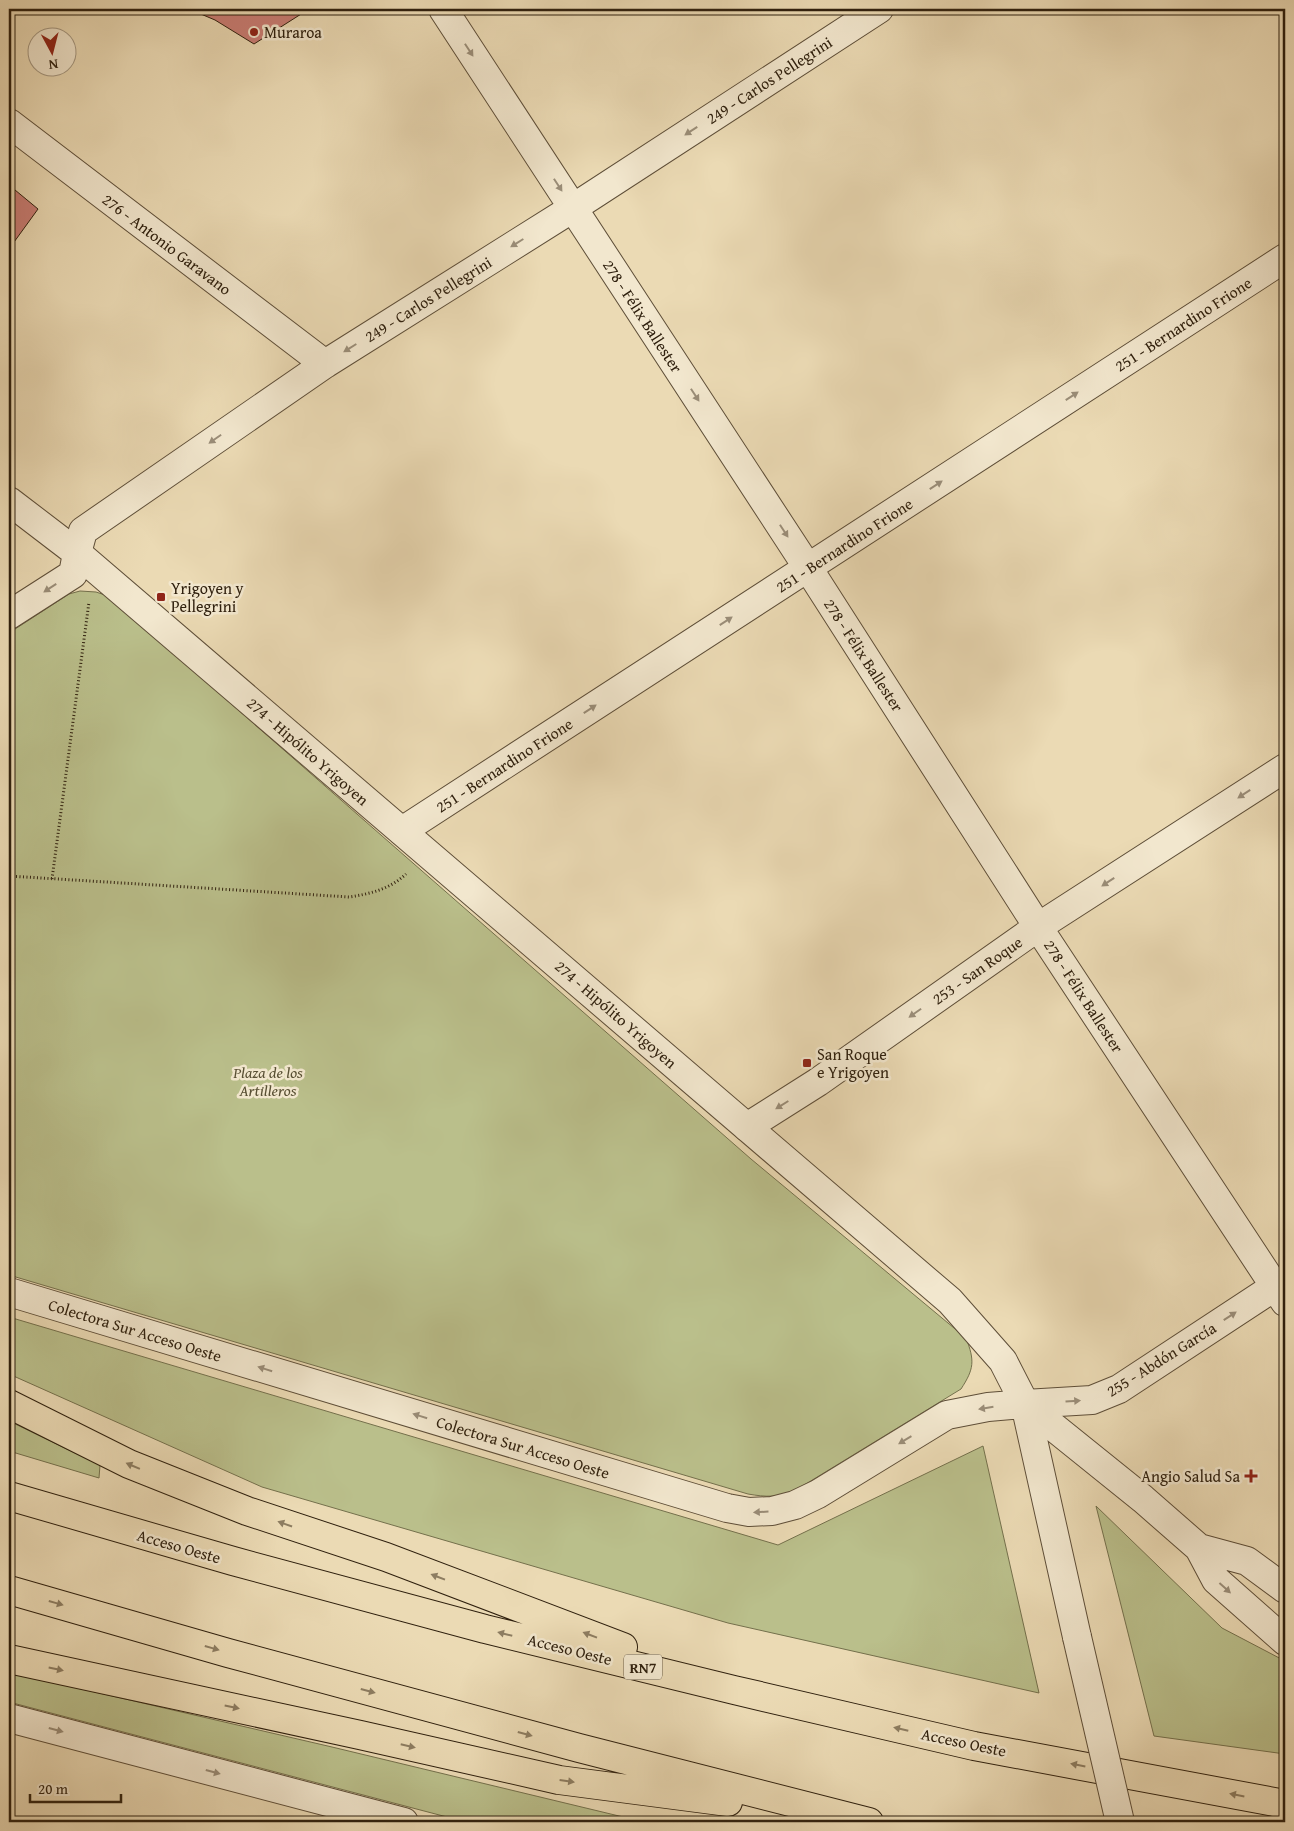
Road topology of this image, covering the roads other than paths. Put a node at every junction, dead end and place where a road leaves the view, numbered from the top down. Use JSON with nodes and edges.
{"nodes":[{"id":1,"x":442,"y":9,"type":"edge"},
{"id":2,"x":879,"y":9,"type":"edge"},
{"id":3,"x":9,"y":123,"type":"edge"},
{"id":4,"x":573,"y":208,"type":"junction"},
{"id":5,"x":1285,"y":258,"type":"edge"},
{"id":6,"x":325,"y":364,"type":"junction"},
{"id":7,"x":9,"y":501,"type":"edge"},
{"id":8,"x":77,"y":553,"type":"junction"},
{"id":9,"x":808,"y":568,"type":"junction"},
{"id":10,"x":9,"y":615,"type":"edge"},
{"id":11,"x":1285,"y":768,"type":"edge"},
{"id":12,"x":402,"y":831,"type":"junction"},
{"id":13,"x":1038,"y":926,"type":"junction"},
{"id":14,"x":747,"y":1127,"type":"junction"},
{"id":15,"x":1282,"y":1290,"type":"edge"},
{"id":16,"x":9,"y":1292,"type":"edge"},
{"id":17,"x":9,"y":1404,"type":"edge"},
{"id":18,"x":1025,"y":1404,"type":"junction"},
{"id":19,"x":9,"y":1496,"type":"edge"},
{"id":20,"x":1199,"y":1548,"type":"junction"},
{"id":21,"x":1285,"y":1589,"type":"edge"},
{"id":22,"x":9,"y":1590,"type":"edge"},
{"id":23,"x":1285,"y":1641,"type":"edge"},
{"id":24,"x":9,"y":1659,"type":"edge"},
{"id":25,"x":734,"y":1690,"type":"junction"},
{"id":26,"x":9,"y":1718,"type":"edge"},
{"id":27,"x":1285,"y":1804,"type":"edge"},
{"id":28,"x":858,"y":1820,"type":"edge"},
{"id":29,"x":404,"y":1822,"type":"edge"},
{"id":30,"x":1120,"y":1822,"type":"edge"}],
"edges":[{"from":1,"to":4,"type":"street","name":"278 - Félix Ballester","one_way":true},
{"from":2,"to":4,"type":"street","name":"249 - Carlos Pellegrini","one_way":true},
{"from":3,"to":6,"type":"street","name":"276 - Antonio Garavano"},
{"from":4,"to":6,"type":"street","name":"249 - Carlos Pellegrini","one_way":true},
{"from":4,"to":9,"type":"street","name":"278 - Félix Ballester","one_way":true},
{"from":9,"to":5,"type":"street","name":"251 - Bernardino Frione","one_way":true},
{"from":6,"to":8,"type":"street","name":"249 - Carlos Pellegrini","one_way":true},
{"from":7,"to":8,"type":"street","name":"274 - Hipólito Yrigoyen"},
{"from":8,"to":10,"type":"street","name":"249 - Carlos Pellegrini","one_way":true},
{"from":8,"to":12,"type":"street","name":"274 - Hipólito Yrigoyen"},
{"from":12,"to":9,"type":"street","name":"251 - Bernardino Frione","one_way":true},
{"from":9,"to":13,"type":"street","name":"278 - Félix Ballester"},
{"from":11,"to":13,"type":"street","name":"253 - San Roque","one_way":true},
{"from":12,"to":14,"type":"street","name":"274 - Hipólito Yrigoyen"},
{"from":13,"to":14,"type":"street","name":"253 - San Roque","one_way":true},
{"from":13,"to":15,"type":"street","name":"278 - Félix Ballester"},
{"from":14,"to":18,"type":"street","name":"274 - Hipólito Yrigoyen"},
{"from":18,"to":15,"type":"street","name":"255 - Abdón García","one_way":true},
{"from":18,"to":16,"type":"street","name":"Colectora Sur Acceso Oeste","one_way":true},
{"from":25,"to":17,"type":"highway","one_way":true},
{"from":18,"to":20,"type":"street","name":"274 - Hipólito Yrigoyen"},
{"from":18,"to":30,"type":"street","bridge":true},
{"from":25,"to":19,"type":"highway","name":"Acceso Oeste","number":"RN7","one_way":true},
{"from":20,"to":21,"type":"street","name":"274 - Hipólito Yrigoyen"},
{"from":20,"to":23,"type":"street","name":"274 - Hipólito Yrigoyen","one_way":true},
{"from":22,"to":28,"type":"highway","one_way":true},
{"from":24,"to":28,"type":"highway","one_way":true},
{"from":27,"to":25,"type":"highway","name":"Acceso Oeste","number":"RN7","one_way":true},
{"from":26,"to":29,"type":"street","one_way":true}]}
